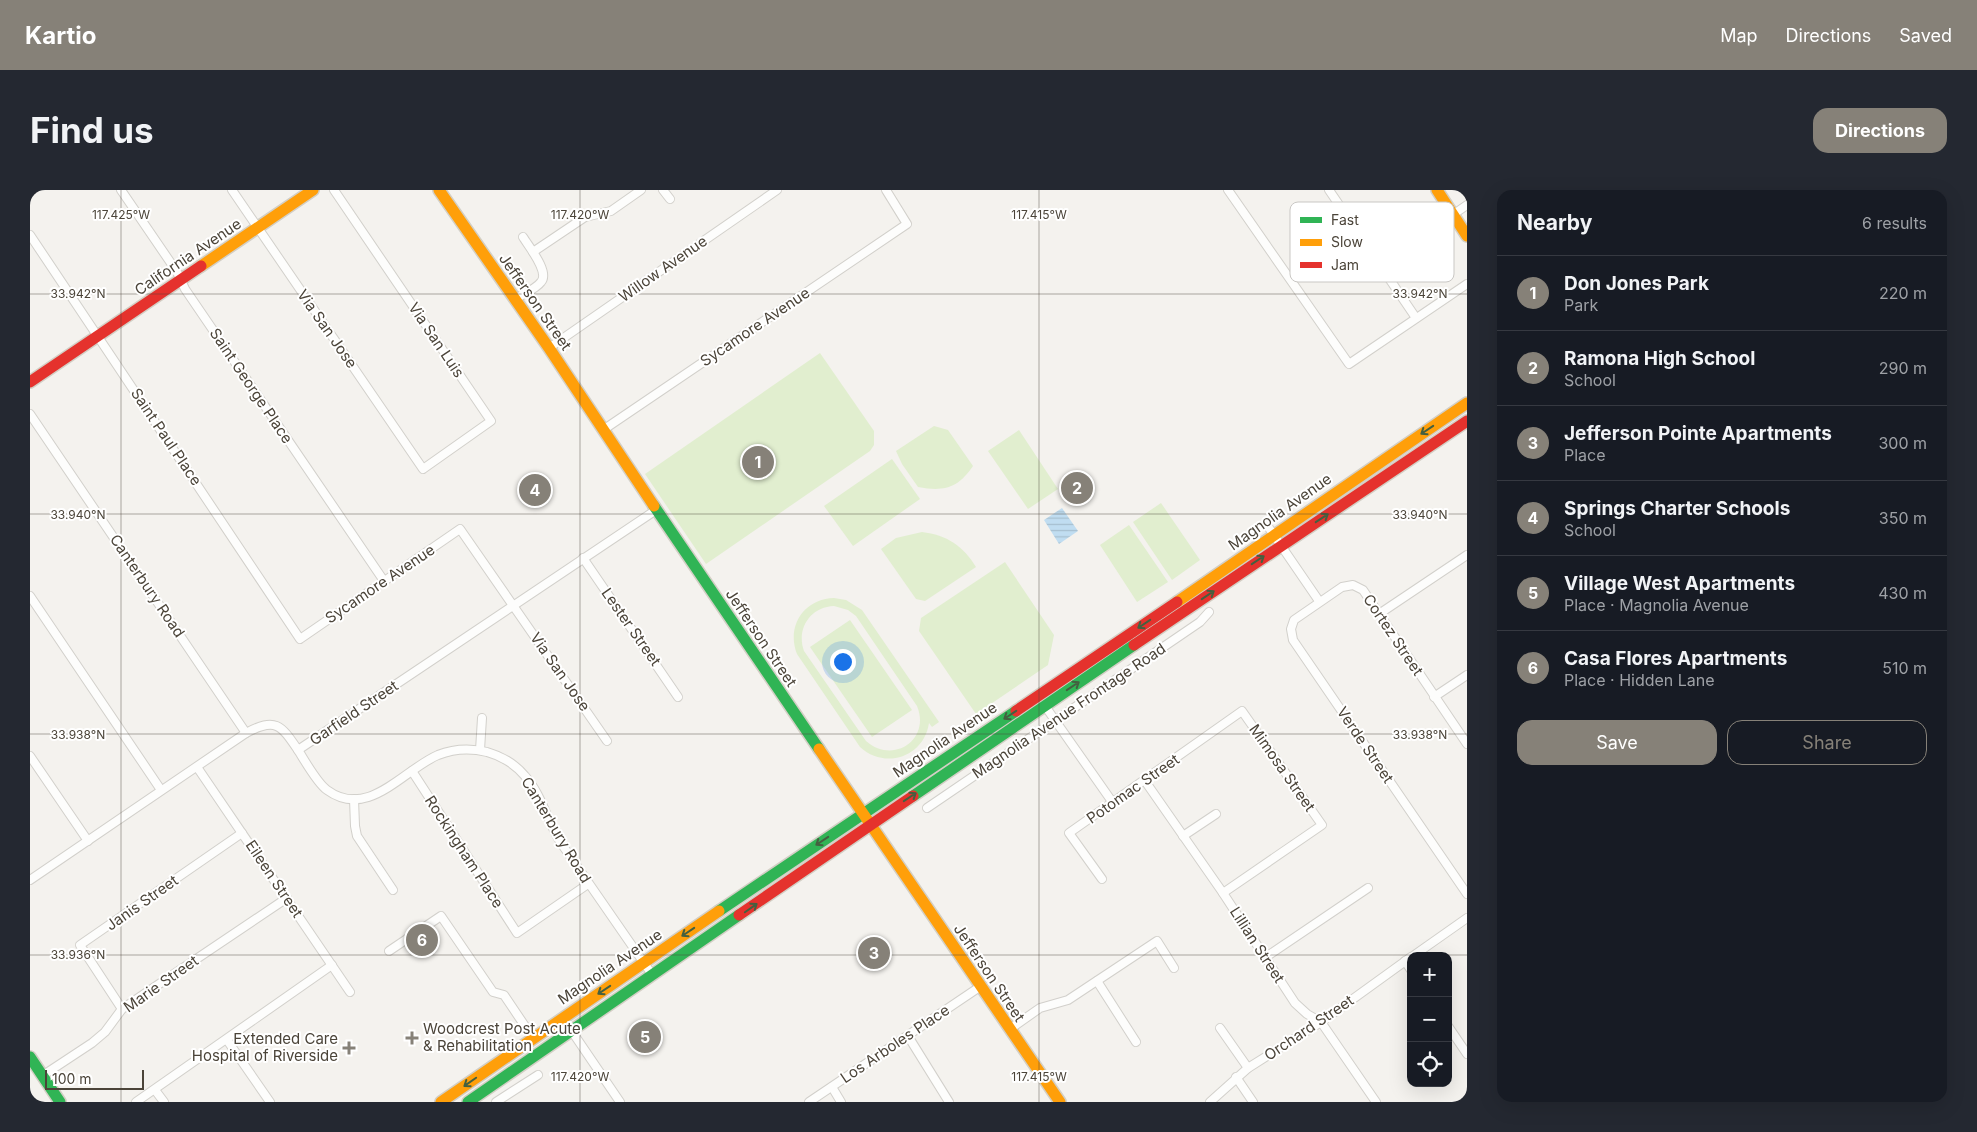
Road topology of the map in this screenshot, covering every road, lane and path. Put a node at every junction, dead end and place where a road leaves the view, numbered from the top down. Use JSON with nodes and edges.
{"nodes":[{"id":1,"x":121,"y":190,"type":"edge"},
{"id":2,"x":232,"y":190,"type":"edge"},
{"id":3,"x":314,"y":190,"type":"edge"},
{"id":4,"x":334,"y":190,"type":"edge"},
{"id":5,"x":439,"y":190,"type":"edge"},
{"id":6,"x":641,"y":190,"type":"edge"},
{"id":7,"x":663,"y":190,"type":"edge"},
{"id":8,"x":777,"y":190,"type":"edge"},
{"id":9,"x":886,"y":190,"type":"edge"},
{"id":10,"x":1228,"y":190,"type":"edge"},
{"id":11,"x":1330,"y":190,"type":"edge"},
{"id":12,"x":1437,"y":190,"type":"edge"},
{"id":13,"x":670,"y":199,"type":"dead end"},
{"id":14,"x":1338,"y":202,"type":"edge"},
{"id":15,"x":1446,"y":202,"type":"edge"},
{"id":16,"x":1467,"y":205,"type":"edge"},
{"id":17,"x":1454,"y":214,"type":"joint"},
{"id":18,"x":258,"y":228,"type":"junction"},
{"id":19,"x":30,"y":235,"type":"edge"},
{"id":20,"x":1467,"y":236,"type":"edge"},
{"id":21,"x":523,"y":237,"type":"dead end"},
{"id":22,"x":533,"y":252,"type":"junction"},
{"id":23,"x":180,"y":279,"type":"junction"},
{"id":24,"x":1290,"y":279,"type":"edge"},
{"id":25,"x":1292,"y":282,"type":"edge"},
{"id":26,"x":1392,"y":282,"type":"edge"},
{"id":27,"x":1467,"y":284,"type":"edge"},
{"id":28,"x":515,"y":299,"type":"junction"},
{"id":29,"x":1416,"y":318,"type":"junction"},
{"id":30,"x":98,"y":336,"type":"junction"},
{"id":31,"x":549,"y":348,"type":"junction"},
{"id":32,"x":30,"y":382,"type":"edge"},
{"id":33,"x":1467,"y":403,"type":"edge"},
{"id":34,"x":30,"y":414,"type":"edge"},
{"id":35,"x":1467,"y":422,"type":"edge"},
{"id":36,"x":603,"y":430,"type":"junction"},
{"id":37,"x":423,"y":469,"type":"joint"},
{"id":38,"x":656,"y":510,"type":"junction"},
{"id":39,"x":460,"y":529,"type":"joint"},
{"id":40,"x":1271,"y":531,"type":"junction"},
{"id":41,"x":1281,"y":545,"type":"junction"},
{"id":42,"x":1467,"y":555,"type":"edge"},
{"id":43,"x":583,"y":558,"type":"junction"},
{"id":44,"x":384,"y":581,"type":"junction"},
{"id":45,"x":30,"y":596,"type":"edge"},
{"id":46,"x":1320,"y":601,"type":"junction"},
{"id":47,"x":514,"y":605,"type":"junction"},
{"id":48,"x":1209,"y":612,"type":"dead end"},
{"id":49,"x":1379,"y":614,"type":"junction"},
{"id":50,"x":300,"y":639,"type":"joint"},
{"id":51,"x":1467,"y":675,"type":"edge"},
{"id":52,"x":678,"y":696,"type":"dead end"},
{"id":53,"x":1434,"y":697,"type":"junction"},
{"id":54,"x":1045,"y":706,"type":"junction"},
{"id":55,"x":1242,"y":711,"type":"joint"},
{"id":56,"x":482,"y":718,"type":"dead end"},
{"id":57,"x":1055,"y":720,"type":"junction"},
{"id":58,"x":246,"y":733,"type":"junction"},
{"id":59,"x":607,"y":741,"type":"dead end"},
{"id":60,"x":1467,"y":744,"type":"edge"},
{"id":61,"x":298,"y":750,"type":"junction"},
{"id":62,"x":480,"y":750,"type":"junction"},
{"id":63,"x":30,"y":756,"type":"edge"},
{"id":64,"x":197,"y":767,"type":"junction"},
{"id":65,"x":412,"y":771,"type":"junction"},
{"id":66,"x":1145,"y":780,"type":"junction"},
{"id":67,"x":161,"y":790,"type":"junction"},
{"id":68,"x":354,"y":799,"type":"junction"},
{"id":69,"x":1113,"y":803,"type":"junction"},
{"id":70,"x":927,"y":808,"type":"dead end"},
{"id":71,"x":863,"y":814,"type":"junction"},
{"id":72,"x":1216,"y":814,"type":"dead end"},
{"id":73,"x":870,"y":825,"type":"junction"},
{"id":74,"x":242,"y":833,"type":"junction"},
{"id":75,"x":1184,"y":836,"type":"junction"},
{"id":76,"x":88,"y":841,"type":"junction"},
{"id":77,"x":1102,"y":879,"type":"dead end"},
{"id":78,"x":30,"y":880,"type":"edge"},
{"id":79,"x":588,"y":884,"type":"junction"},
{"id":80,"x":1368,"y":888,"type":"dead end"},
{"id":81,"x":393,"y":890,"type":"dead end"},
{"id":82,"x":1223,"y":893,"type":"junction"},
{"id":83,"x":1467,"y":894,"type":"edge"},
{"id":84,"x":287,"y":898,"type":"junction"},
{"id":85,"x":1467,"y":918,"type":"edge"},
{"id":86,"x":389,"y":951,"type":"dead end"},
{"id":87,"x":1419,"y":952,"type":"edge"},
{"id":88,"x":1266,"y":958,"type":"junction"},
{"id":89,"x":1407,"y":960,"type":"edge"},
{"id":90,"x":644,"y":962,"type":"junction"},
{"id":91,"x":332,"y":964,"type":"junction"},
{"id":92,"x":1174,"y":968,"type":"dead end"},
{"id":93,"x":653,"y":976,"type":"junction"},
{"id":94,"x":1097,"y":981,"type":"junction"},
{"id":95,"x":981,"y":986,"type":"junction"},
{"id":96,"x":350,"y":992,"type":"dead end"},
{"id":97,"x":122,"y":1009,"type":"junction"},
{"id":98,"x":1321,"y":1022,"type":"junction"},
{"id":99,"x":1220,"y":1028,"type":"dead end"},
{"id":100,"x":1010,"y":1029,"type":"junction"},
{"id":101,"x":571,"y":1030,"type":"junction"},
{"id":102,"x":1452,"y":1032,"type":"edge"},
{"id":103,"x":908,"y":1036,"type":"junction"},
{"id":104,"x":533,"y":1038,"type":"junction"},
{"id":105,"x":227,"y":1040,"type":"junction"},
{"id":106,"x":1136,"y":1042,"type":"dead end"},
{"id":107,"x":1467,"y":1054,"type":"edge"},
{"id":108,"x":30,"y":1057,"type":"edge"},
{"id":109,"x":1248,"y":1068,"type":"junction"},
{"id":110,"x":538,"y":1075,"type":"dead end"},
{"id":111,"x":42,"y":1076,"type":"junction"},
{"id":112,"x":1236,"y":1077,"type":"junction"},
{"id":113,"x":832,"y":1087,"type":"junction"},
{"id":114,"x":155,"y":1090,"type":"junction"},
{"id":115,"x":447,"y":1100,"type":"edge"},
{"id":116,"x":60,"y":1102,"type":"edge"},
{"id":117,"x":136,"y":1102,"type":"edge"},
{"id":118,"x":164,"y":1102,"type":"edge"},
{"id":119,"x":270,"y":1102,"type":"edge"},
{"id":120,"x":468,"y":1102,"type":"edge"},
{"id":121,"x":496,"y":1102,"type":"edge"},
{"id":122,"x":620,"y":1102,"type":"edge"},
{"id":123,"x":809,"y":1102,"type":"edge"},
{"id":124,"x":841,"y":1102,"type":"edge"},
{"id":125,"x":949,"y":1102,"type":"edge"},
{"id":126,"x":1060,"y":1102,"type":"edge"},
{"id":127,"x":1210,"y":1102,"type":"edge"},
{"id":128,"x":1253,"y":1102,"type":"edge"},
{"id":129,"x":1376,"y":1102,"type":"edge"}],
"edges":[{"from":1,"to":23,"type":"street","name":"Saint George Place"},
{"from":2,"to":18,"type":"street","name":"Via San Jose"},
{"from":3,"to":18,"type":"main road","name":"California Avenue"},
{"from":4,"to":37,"type":"street","name":"Via San Luis"},
{"from":5,"to":28,"type":"main road","name":"Jefferson Street"},
{"from":6,"to":22,"type":"street"},
{"from":7,"to":13,"type":"street"},
{"from":8,"to":31,"type":"street","name":"Willow Avenue"},
{"from":9,"to":36,"type":"street","name":"Sycamore Avenue"},
{"from":10,"to":24,"type":"street"},
{"from":11,"to":14,"type":"street"},
{"from":12,"to":15,"type":"main road"},
{"from":16,"to":17,"type":"street"},
{"from":17,"to":20,"type":"main road"},
{"from":18,"to":23,"type":"main road","name":"California Avenue"},
{"from":18,"to":37,"type":"street","name":"Via San Jose"},
{"from":19,"to":30,"type":"street","name":"Saint Paul Place"},
{"from":21,"to":22,"type":"street"},
{"from":22,"to":28,"type":"street"},
{"from":23,"to":30,"type":"main road","name":"California Avenue"},
{"from":23,"to":44,"type":"street","name":"Saint George Place"},
{"from":25,"to":29,"type":"street"},
{"from":26,"to":29,"type":"street"},
{"from":27,"to":29,"type":"street"},
{"from":28,"to":31,"type":"main road","name":"Jefferson Street"},
{"from":30,"to":32,"type":"main road","name":"California Avenue"},
{"from":30,"to":50,"type":"street","name":"Saint Paul Place"},
{"from":31,"to":36,"type":"main road","name":"Jefferson Street"},
{"from":33,"to":40,"type":"main road","name":"Magnolia Avenue","one_way":true},
{"from":34,"to":58,"type":"street","name":"Canterbury Road"},
{"from":41,"to":35,"type":"main road","name":"Magnolia Avenue","one_way":true},
{"from":36,"to":38,"type":"main road","name":"Jefferson Street"},
{"from":38,"to":43,"type":"street","name":"Garfield Street"},
{"from":38,"to":71,"type":"main road","name":"Jefferson Street"},
{"from":39,"to":44,"type":"street","name":"Sycamore Avenue"},
{"from":39,"to":47,"type":"street","name":"Via San Jose"},
{"from":40,"to":41,"type":"street"},
{"from":40,"to":71,"type":"main road","name":"Magnolia Avenue","one_way":true},
{"from":41,"to":46,"type":"street"},
{"from":54,"to":41,"type":"main road","name":"Magnolia Avenue","one_way":true},
{"from":42,"to":49,"type":"street"},
{"from":43,"to":47,"type":"street","name":"Garfield Street"},
{"from":43,"to":52,"type":"street","name":"Lester Street"},
{"from":44,"to":50,"type":"street","name":"Sycamore Avenue"},
{"from":45,"to":67,"type":"street"},
{"from":46,"to":49,"type":"street","name":"Cortez Street"},
{"from":46,"to":83,"type":"street","name":"Verde Street"},
{"from":47,"to":59,"type":"street","name":"Via San Jose"},
{"from":47,"to":61,"type":"street","name":"Garfield Street"},
{"from":48,"to":57,"type":"street","name":"Magnolia Avenue Frontage Road"},
{"from":49,"to":53,"type":"street","name":"Cortez Street"},
{"from":51,"to":53,"type":"street"},
{"from":53,"to":60,"type":"street","name":"Cortez Street"},
{"from":54,"to":57,"type":"street"},
{"from":73,"to":54,"type":"main road","name":"Magnolia Avenue","one_way":true},
{"from":55,"to":66,"type":"street","name":"Potomac Street"},
{"from":55,"to":82,"type":"street","name":"Mimosa Street"},
{"from":56,"to":62,"type":"street"},
{"from":57,"to":69,"type":"street"},
{"from":57,"to":70,"type":"street","name":"Magnolia Avenue Frontage Road"},
{"from":58,"to":61,"type":"street","name":"Garfield Street"},
{"from":58,"to":64,"type":"street","name":"Garfield Street"},
{"from":61,"to":68,"type":"street"},
{"from":62,"to":65,"type":"street","name":"Canterbury Road"},
{"from":62,"to":79,"type":"street","name":"Canterbury Road"},
{"from":63,"to":76,"type":"street"},
{"from":64,"to":67,"type":"street","name":"Garfield Street"},
{"from":64,"to":74,"type":"street","name":"Eileen Street"},
{"from":65,"to":68,"type":"street","name":"Canterbury Road"},
{"from":65,"to":79,"type":"street","name":"Rockingham Place"},
{"from":66,"to":69,"type":"street","name":"Potomac Street"},
{"from":66,"to":75,"type":"street","name":"Lillian Street"},
{"from":67,"to":76,"type":"street","name":"Garfield Street"},
{"from":68,"to":81,"type":"street"},
{"from":69,"to":77,"type":"street","name":"Potomac Street"},
{"from":71,"to":73,"type":"main road","name":"Jefferson Street"},
{"from":71,"to":90,"type":"main road","name":"Magnolia Avenue","one_way":true},
{"from":72,"to":75,"type":"street"},
{"from":93,"to":73,"type":"main road","name":"Magnolia Avenue","one_way":true},
{"from":73,"to":95,"type":"main road","name":"Jefferson Street"},
{"from":74,"to":84,"type":"street","name":"Eileen Street"},
{"from":74,"to":97,"type":"street","name":"Janis Street"},
{"from":75,"to":82,"type":"street","name":"Lillian Street"},
{"from":76,"to":78,"type":"street","name":"Garfield Street"},
{"from":79,"to":90,"type":"street","name":"Canterbury Road"},
{"from":80,"to":88,"type":"street"},
{"from":82,"to":88,"type":"street","name":"Lillian Street"},
{"from":84,"to":91,"type":"street","name":"Eileen Street"},
{"from":84,"to":97,"type":"street","name":"Marie Street"},
{"from":85,"to":87,"type":"street","name":"Orchard Street"},
{"from":86,"to":104,"type":"street"},
{"from":88,"to":98,"type":"street","name":"Lillian Street"},
{"from":89,"to":98,"type":"street","name":"Orchard Street"},
{"from":90,"to":93,"type":"street","name":"Canterbury Road"},
{"from":90,"to":104,"type":"main road","name":"Magnolia Avenue","one_way":true},
{"from":91,"to":96,"type":"street","name":"Eileen Street"},
{"from":91,"to":105,"type":"street"},
{"from":92,"to":94,"type":"street"},
{"from":93,"to":101,"type":"main road","name":"Magnolia Avenue"},
{"from":94,"to":100,"type":"street"},
{"from":94,"to":106,"type":"street"},
{"from":95,"to":100,"type":"main road","name":"Jefferson Street"},
{"from":95,"to":103,"type":"street","name":"Los Arboles Place"},
{"from":97,"to":111,"type":"street","name":"Marie Street"},
{"from":98,"to":109,"type":"street","name":"Orchard Street"},
{"from":98,"to":129,"type":"street","name":"Lillian Street"},
{"from":99,"to":109,"type":"street"},
{"from":100,"to":126,"type":"main road","name":"Jefferson Street"},
{"from":101,"to":120,"type":"main road","name":"Magnolia Avenue"},
{"from":101,"to":122,"type":"street"},
{"from":102,"to":107,"type":"street"},
{"from":103,"to":113,"type":"street","name":"Los Arboles Place"},
{"from":103,"to":125,"type":"street"},
{"from":104,"to":115,"type":"main road","name":"Magnolia Avenue","one_way":true},
{"from":105,"to":114,"type":"street"},
{"from":105,"to":119,"type":"street"},
{"from":108,"to":111,"type":"main road"},
{"from":109,"to":112,"type":"street","name":"Orchard Street"},
{"from":110,"to":121,"type":"street"},
{"from":111,"to":116,"type":"main road"},
{"from":112,"to":127,"type":"street","name":"Orchard Street"},
{"from":112,"to":128,"type":"street"},
{"from":113,"to":123,"type":"street","name":"Los Arboles Place"},
{"from":113,"to":124,"type":"street"},
{"from":114,"to":117,"type":"street"},
{"from":114,"to":118,"type":"street"}]}
